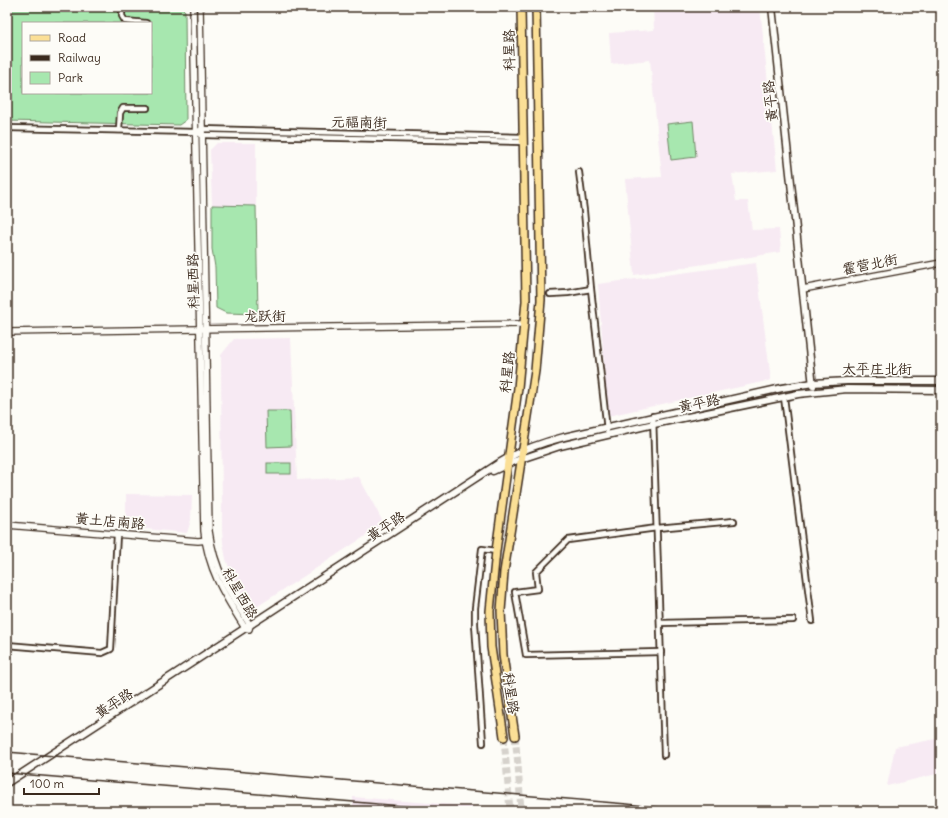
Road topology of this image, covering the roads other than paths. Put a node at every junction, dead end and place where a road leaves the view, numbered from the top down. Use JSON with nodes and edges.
{"nodes":[{"id":1,"x":122,"y":7,"type":"edge"},
{"id":2,"x":193,"y":7,"type":"edge"},
{"id":3,"x":200,"y":7,"type":"edge"},
{"id":4,"x":521,"y":7,"type":"edge"},
{"id":5,"x":536,"y":7,"type":"edge"},
{"id":6,"x":772,"y":7,"type":"edge"},
{"id":7,"x":139,"y":22,"type":"edge"},
{"id":8,"x":146,"y":108,"type":"dead end"},
{"id":9,"x":7,"y":128,"type":"edge"},
{"id":10,"x":119,"y":130,"type":"junction"},
{"id":11,"x":196,"y":132,"type":"junction"},
{"id":12,"x":202,"y":132,"type":"junction"},
{"id":13,"x":523,"y":140,"type":"junction"},
{"id":14,"x":579,"y":172,"type":"dead end"},
{"id":15,"x":941,"y":263,"type":"edge"},
{"id":16,"x":591,"y":289,"type":"junction"},
{"id":17,"x":803,"y":289,"type":"junction"},
{"id":18,"x":550,"y":294,"type":"dead end"},
{"id":19,"x":524,"y":324,"type":"junction"},
{"id":20,"x":203,"y":329,"type":"junction"},
{"id":21,"x":7,"y":332,"type":"edge"},
{"id":22,"x":941,"y":381,"type":"edge"},
{"id":23,"x":813,"y":383,"type":"junction"},
{"id":24,"x":941,"y":390,"type":"edge"},
{"id":25,"x":814,"y":391,"type":"junction"},
{"id":26,"x":784,"y":397,"type":"junction"},
{"id":27,"x":653,"y":416,"type":"junction"},
{"id":28,"x":654,"y":424,"type":"junction"},
{"id":29,"x":607,"y":427,"type":"junction"},
{"id":30,"x":608,"y":435,"type":"junction"},
{"id":31,"x":523,"y":449,"type":"junction"},
{"id":32,"x":522,"y":458,"type":"junction"},
{"id":33,"x":509,"y":460,"type":"junction"},
{"id":34,"x":734,"y":521,"type":"dead end"},
{"id":35,"x":7,"y":525,"type":"edge"},
{"id":36,"x":657,"y":528,"type":"junction"},
{"id":37,"x":117,"y":534,"type":"junction"},
{"id":38,"x":208,"y":540,"type":"junction"},
{"id":39,"x":496,"y":551,"type":"junction"},
{"id":40,"x":793,"y":620,"type":"dead end"},
{"id":41,"x":812,"y":621,"type":"dead end"},
{"id":42,"x":660,"y":623,"type":"junction"},
{"id":43,"x":248,"y":627,"type":"junction"},
{"id":44,"x":7,"y":646,"type":"edge"},
{"id":45,"x":661,"y":652,"type":"junction"},
{"id":46,"x":515,"y":736,"type":"tunnel mouth"},
{"id":47,"x":504,"y":737,"type":"tunnel mouth"},
{"id":48,"x":483,"y":743,"type":"dead end"},
{"id":49,"x":664,"y":755,"type":"dead end"},
{"id":50,"x":7,"y":783,"type":"edge"},
{"id":51,"x":7,"y":787,"type":"edge"}],
"edges":[{"from":1,"to":7,"type":"street"},
{"from":2,"to":11,"type":"street","name":"科星西路"},
{"from":3,"to":12,"type":"street","name":"科星西路"},
{"from":4,"to":13,"type":"main road","name":"科星路"},
{"from":5,"to":31,"type":"main road","name":"科星路"},
{"from":6,"to":17,"type":"main road","name":"黄平路"},
{"from":8,"to":10,"type":"street"},
{"from":9,"to":10,"type":"street","name":"元福南街"},
{"from":10,"to":11,"type":"street","name":"元福南街"},
{"from":11,"to":12,"type":"street","name":"元福南街"},
{"from":11,"to":20,"type":"street","name":"科星西路"},
{"from":12,"to":13,"type":"street","name":"元福南街"},
{"from":12,"to":20,"type":"street","name":"科星西路"},
{"from":13,"to":19,"type":"main road","name":"科星路"},
{"from":14,"to":16,"type":"street"},
{"from":15,"to":17,"type":"street","name":"霍营北街"},
{"from":16,"to":18,"type":"street"},
{"from":16,"to":29,"type":"street"},
{"from":17,"to":23,"type":"main road","name":"黄平路"},
{"from":19,"to":20,"type":"street","name":"龙跃街"},
{"from":19,"to":33,"type":"main road","name":"科星路"},
{"from":20,"to":21,"type":"street","name":"龙跃街"},
{"from":20,"to":38,"type":"street","name":"科星西路"},
{"from":22,"to":23,"type":"main road","name":"太平庄北街"},
{"from":23,"to":25,"type":"main road","name":"黄平路"},
{"from":23,"to":27,"type":"main road","name":"黄平路"},
{"from":24,"to":25,"type":"main road","name":"太平庄北街"},
{"from":25,"to":26,"type":"main road","name":"黄平路"},
{"from":26,"to":28,"type":"main road","name":"黄平路"},
{"from":26,"to":41,"type":"street"},
{"from":27,"to":28,"type":"street"},
{"from":27,"to":29,"type":"main road","name":"黄平路"},
{"from":28,"to":30,"type":"main road","name":"黄平路"},
{"from":28,"to":36,"type":"street"},
{"from":29,"to":30,"type":"street"},
{"from":29,"to":31,"type":"main road","name":"黄平路"},
{"from":30,"to":32,"type":"main road","name":"黄平路"},
{"from":31,"to":32,"type":"main road","name":"科星路"},
{"from":31,"to":33,"type":"main road","name":"黄平路"},
{"from":32,"to":33,"type":"main road","name":"黄平路"},
{"from":32,"to":46,"type":"main road","name":"科星路"},
{"from":33,"to":39,"type":"main road","name":"科星路"},
{"from":33,"to":43,"type":"main road","name":"黄平路"},
{"from":34,"to":36,"type":"street"},
{"from":35,"to":37,"type":"street","name":"黄土店南路"},
{"from":36,"to":42,"type":"street"},
{"from":36,"to":45,"type":"street"},
{"from":37,"to":38,"type":"street","name":"黄土店南路"},
{"from":37,"to":44,"type":"street"},
{"from":38,"to":43,"type":"street","name":"科星西路"},
{"from":39,"to":47,"type":"main road","name":"科星路"},
{"from":39,"to":48,"type":"street"},
{"from":40,"to":42,"type":"street"},
{"from":42,"to":45,"type":"street"},
{"from":43,"to":50,"type":"main road","name":"黄平路"},
{"from":43,"to":51,"type":"main road","name":"黄平路"},
{"from":45,"to":49,"type":"street"}]}
